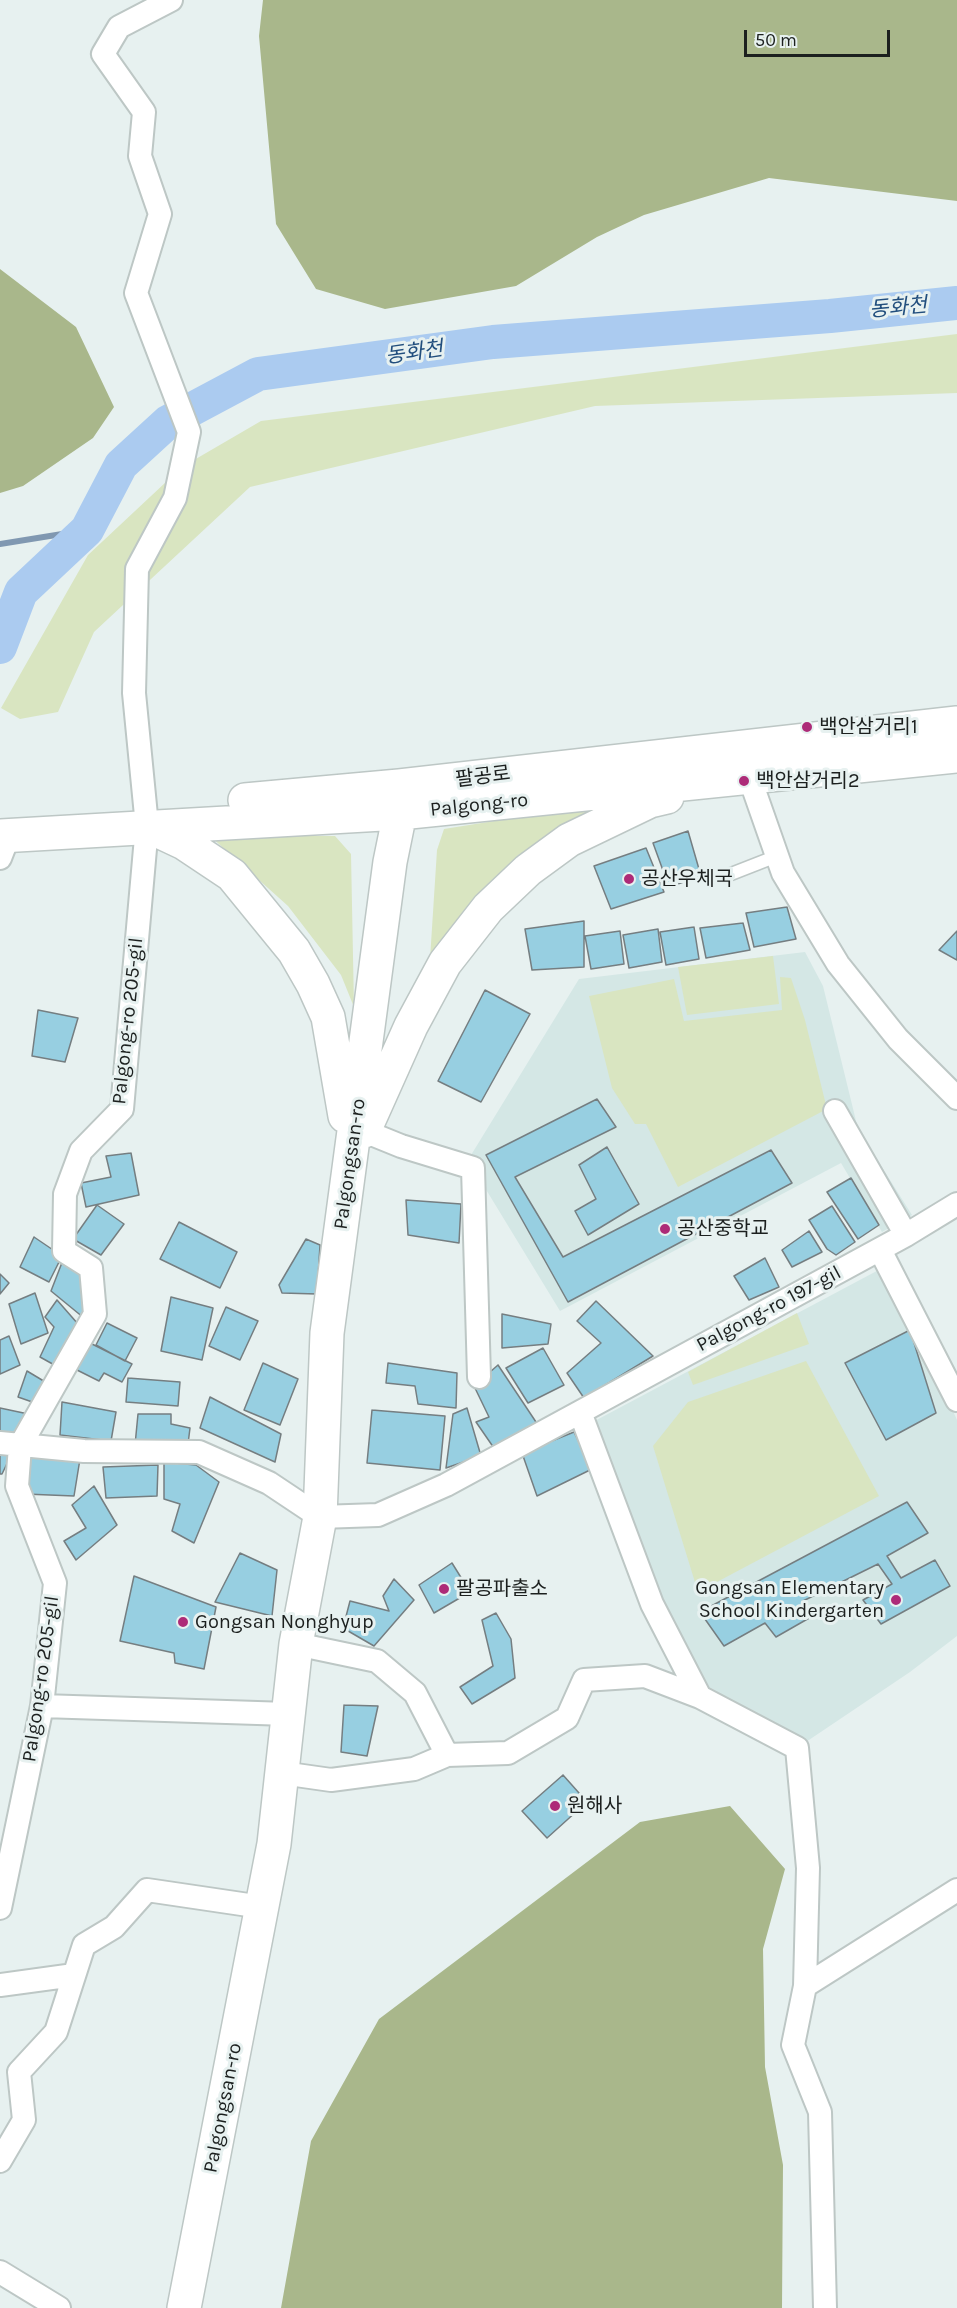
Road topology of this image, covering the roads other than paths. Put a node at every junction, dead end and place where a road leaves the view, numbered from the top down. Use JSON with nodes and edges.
{"nodes":[{"id":1,"x":171,"y":0,"type":"edge"},
{"id":2,"x":957,"y":723,"type":"edge"},
{"id":3,"x":957,"y":756,"type":"edge"},
{"id":4,"x":749,"y":776,"type":"junction"},
{"id":5,"x":400,"y":800,"type":"junction"},
{"id":6,"x":146,"y":817,"type":"junction"},
{"id":7,"x":3,"y":843,"type":"edge"},
{"id":8,"x":777,"y":856,"type":"junction"},
{"id":9,"x":731,"y":874,"type":"dead end"},
{"id":10,"x":952,"y":1085,"type":"edge"},
{"id":11,"x":835,"y":1112,"type":"dead end"},
{"id":12,"x":357,"y":1144,"type":"junction"},
{"id":13,"x":957,"y":1204,"type":"edge"},
{"id":14,"x":906,"y":1235,"type":"junction"},
{"id":15,"x":880,"y":1250,"type":"junction"},
{"id":16,"x":479,"y":1377,"type":"dead end"},
{"id":17,"x":957,"y":1400,"type":"edge"},
{"id":18,"x":580,"y":1412,"type":"junction"},
{"id":19,"x":10,"y":1445,"type":"edge"},
{"id":20,"x":320,"y":1517,"type":"junction"},
{"id":21,"x":296,"y":1644,"type":"junction"},
{"id":22,"x":700,"y":1697,"type":"junction"},
{"id":23,"x":42,"y":1706,"type":"junction"},
{"id":24,"x":288,"y":1713,"type":"junction"},
{"id":25,"x":447,"y":1755,"type":"junction"},
{"id":26,"x":282,"y":1773,"type":"junction"},
{"id":27,"x":6,"y":1848,"type":"edge"},
{"id":28,"x":957,"y":1890,"type":"edge"},
{"id":29,"x":262,"y":1907,"type":"junction"},
{"id":30,"x":0,"y":1908,"type":"edge"},
{"id":31,"x":74,"y":1975,"type":"junction"},
{"id":32,"x":0,"y":1985,"type":"edge"},
{"id":33,"x":805,"y":1986,"type":"junction"},
{"id":34,"x":0,"y":2162,"type":"edge"},
{"id":35,"x":0,"y":2272,"type":"edge"},
{"id":36,"x":59,"y":2308,"type":"edge"},
{"id":37,"x":184,"y":2308,"type":"edge"},
{"id":38,"x":825,"y":2308,"type":"edge"}],
"edges":[{"from":1,"to":6,"type":"street"},
{"from":2,"to":5,"type":"main road","name":"팔공로"},
{"from":3,"to":4,"type":"main road","name":"Palgong-ro"},
{"from":4,"to":5,"type":"main road","name":"Palgong-ro"},
{"from":4,"to":8,"type":"street"},
{"from":4,"to":12,"type":"main road"},
{"from":5,"to":6,"type":"main road","name":"Palgong-ro"},
{"from":5,"to":12,"type":"main road","name":"Palgongsan-ro"},
{"from":6,"to":7,"type":"main road","name":"Palgong-ro"},
{"from":6,"to":12,"type":"main road"},
{"from":6,"to":19,"type":"street","name":"Palgong-ro 205-gil"},
{"from":8,"to":9,"type":"lane"},
{"from":8,"to":10,"type":"street"},
{"from":11,"to":14,"type":"street"},
{"from":12,"to":16,"type":"street"},
{"from":12,"to":20,"type":"main road","name":"Palgongsan-ro"},
{"from":13,"to":14,"type":"street","name":"Palgong-ro 197-gil"},
{"from":14,"to":15,"type":"street","name":"Palgong-ro 197-gil"},
{"from":15,"to":17,"type":"street"},
{"from":15,"to":18,"type":"street","name":"Palgong-ro 197-gil"},
{"from":18,"to":20,"type":"street","name":"Palgong-ro 197-gil"},
{"from":18,"to":22,"type":"street"},
{"from":19,"to":20,"type":"street"},
{"from":19,"to":23,"type":"street","name":"Palgong-ro 205-gil"},
{"from":20,"to":21,"type":"main road","name":"Palgongsan-ro"},
{"from":21,"to":24,"type":"main road","name":"Palgongsan-ro"},
{"from":21,"to":25,"type":"street"},
{"from":22,"to":25,"type":"street"},
{"from":22,"to":33,"type":"street"},
{"from":23,"to":24,"type":"street"},
{"from":23,"to":27,"type":"street","name":"Palgong-ro 205-gil"},
{"from":24,"to":26,"type":"main road","name":"Palgongsan-ro"},
{"from":25,"to":26,"type":"street"},
{"from":26,"to":29,"type":"main road","name":"Palgongsan-ro"},
{"from":27,"to":30,"type":"street","name":"Palgong-ro 205-gil"},
{"from":28,"to":33,"type":"street"},
{"from":29,"to":31,"type":"street"},
{"from":29,"to":37,"type":"main road","name":"Palgongsan-ro"},
{"from":31,"to":32,"type":"street"},
{"from":31,"to":34,"type":"street"},
{"from":33,"to":38,"type":"street"},
{"from":35,"to":36,"type":"street"}]}
